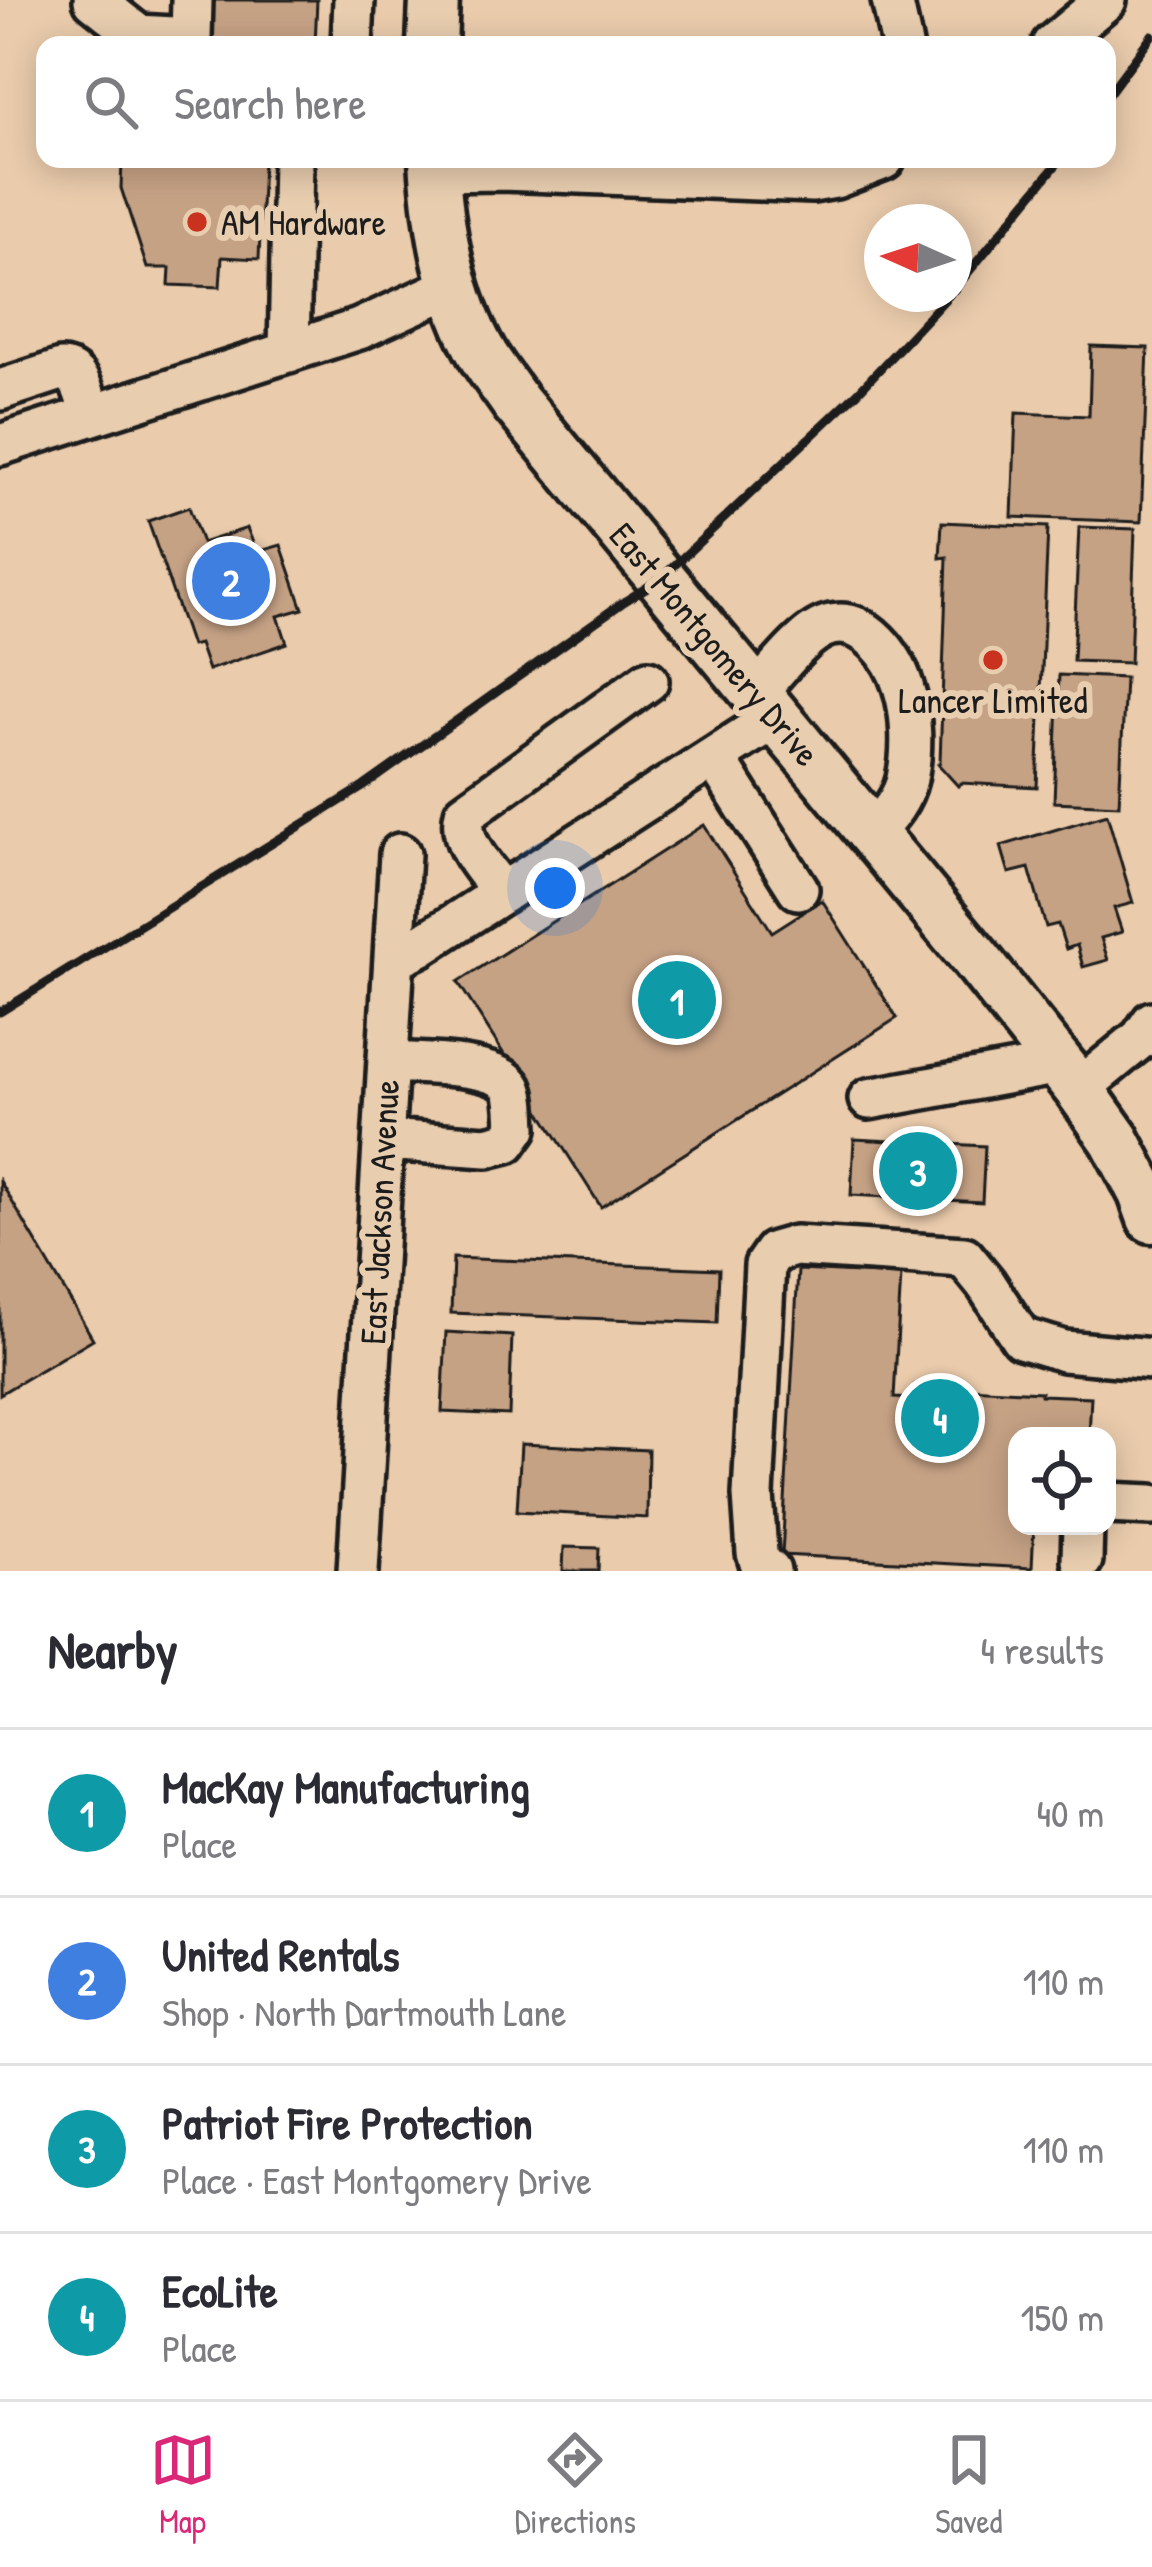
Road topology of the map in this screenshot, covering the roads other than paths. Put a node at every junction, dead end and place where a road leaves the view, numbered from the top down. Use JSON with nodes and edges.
{"nodes":[{"id":1,"x":94,"y":0,"type":"edge"},
{"id":2,"x":192,"y":0,"type":"edge"},
{"id":3,"x":354,"y":0,"type":"edge"},
{"id":4,"x":434,"y":0,"type":"edge"},
{"id":5,"x":892,"y":0,"type":"edge"},
{"id":6,"x":1106,"y":0,"type":"edge"},
{"id":7,"x":155,"y":36,"type":"edge"},
{"id":8,"x":191,"y":36,"type":"edge"},
{"id":9,"x":352,"y":36,"type":"edge"},
{"id":10,"x":432,"y":36,"type":"edge"},
{"id":11,"x":900,"y":36,"type":"edge"},
{"id":12,"x":1063,"y":36,"type":"edge"},
{"id":13,"x":293,"y":168,"type":"edge"},
{"id":14,"x":434,"y":168,"type":"edge"},
{"id":15,"x":475,"y":168,"type":"edge"},
{"id":16,"x":861,"y":168,"type":"edge"},
{"id":17,"x":454,"y":286,"type":"junction"},
{"id":18,"x":289,"y":352,"type":"junction"},
{"id":19,"x":0,"y":390,"type":"edge"},
{"id":20,"x":91,"y":415,"type":"junction"},
{"id":21,"x":0,"y":445,"type":"edge"},
{"id":22,"x":648,"y":681,"type":"dead end"},
{"id":23,"x":766,"y":705,"type":"junction"},
{"id":24,"x":714,"y":758,"type":"junction"},
{"id":25,"x":872,"y":834,"type":"junction"},
{"id":26,"x":400,"y":854,"type":"dead end"},
{"id":27,"x":798,"y":889,"type":"dead end"},
{"id":28,"x":503,"y":893,"type":"junction"},
{"id":29,"x":394,"y":958,"type":"junction"},
{"id":30,"x":1148,"y":1035,"type":"edge"},
{"id":31,"x":388,"y":1062,"type":"junction"},
{"id":32,"x":1069,"y":1077,"type":"junction"},
{"id":33,"x":869,"y":1100,"type":"dead end"},
{"id":34,"x":384,"y":1140,"type":"junction"},
{"id":35,"x":1152,"y":1218,"type":"edge"},
{"id":36,"x":1152,"y":1359,"type":"edge"},
{"id":37,"x":1116,"y":1503,"type":"edge"},
{"id":38,"x":1152,"y":1505,"type":"edge"},
{"id":39,"x":358,"y":1571,"type":"edge"},
{"id":40,"x":770,"y":1571,"type":"edge"}],
"edges":[{"from":1,"to":7,"type":"street"},
{"from":2,"to":8,"type":"street"},
{"from":3,"to":9,"type":"street"},
{"from":4,"to":10,"type":"main road"},
{"from":5,"to":11,"type":"street"},
{"from":6,"to":12,"type":"street"},
{"from":13,"to":18,"type":"street"},
{"from":14,"to":17,"type":"main road","name":"East Montgomery Drive"},
{"from":15,"to":16,"type":"street"},
{"from":17,"to":18,"type":"street"},
{"from":17,"to":23,"type":"main road","name":"East Montgomery Drive"},
{"from":18,"to":20,"type":"street"},
{"from":19,"to":20,"type":"street"},
{"from":20,"to":21,"type":"street"},
{"from":22,"to":28,"type":"street"},
{"from":23,"to":24,"type":"street"},
{"from":23,"to":25,"type":"main road","name":"East Montgomery Drive"},
{"from":23,"to":25,"type":"street"},
{"from":24,"to":27,"type":"street"},
{"from":24,"to":28,"type":"street"},
{"from":25,"to":32,"type":"main road","name":"East Montgomery Drive"},
{"from":26,"to":29,"type":"street","name":"East Jackson Avenue"},
{"from":28,"to":29,"type":"street"},
{"from":29,"to":31,"type":"street","name":"East Jackson Avenue"},
{"from":30,"to":32,"type":"street"},
{"from":31,"to":34,"type":"street","name":"East Jackson Avenue"},
{"from":31,"to":34,"type":"street"},
{"from":32,"to":33,"type":"street"},
{"from":32,"to":35,"type":"main road","name":"East Montgomery Drive"},
{"from":34,"to":39,"type":"street","name":"East Jackson Avenue"},
{"from":36,"to":40,"type":"street"},
{"from":37,"to":38,"type":"street"}]}
